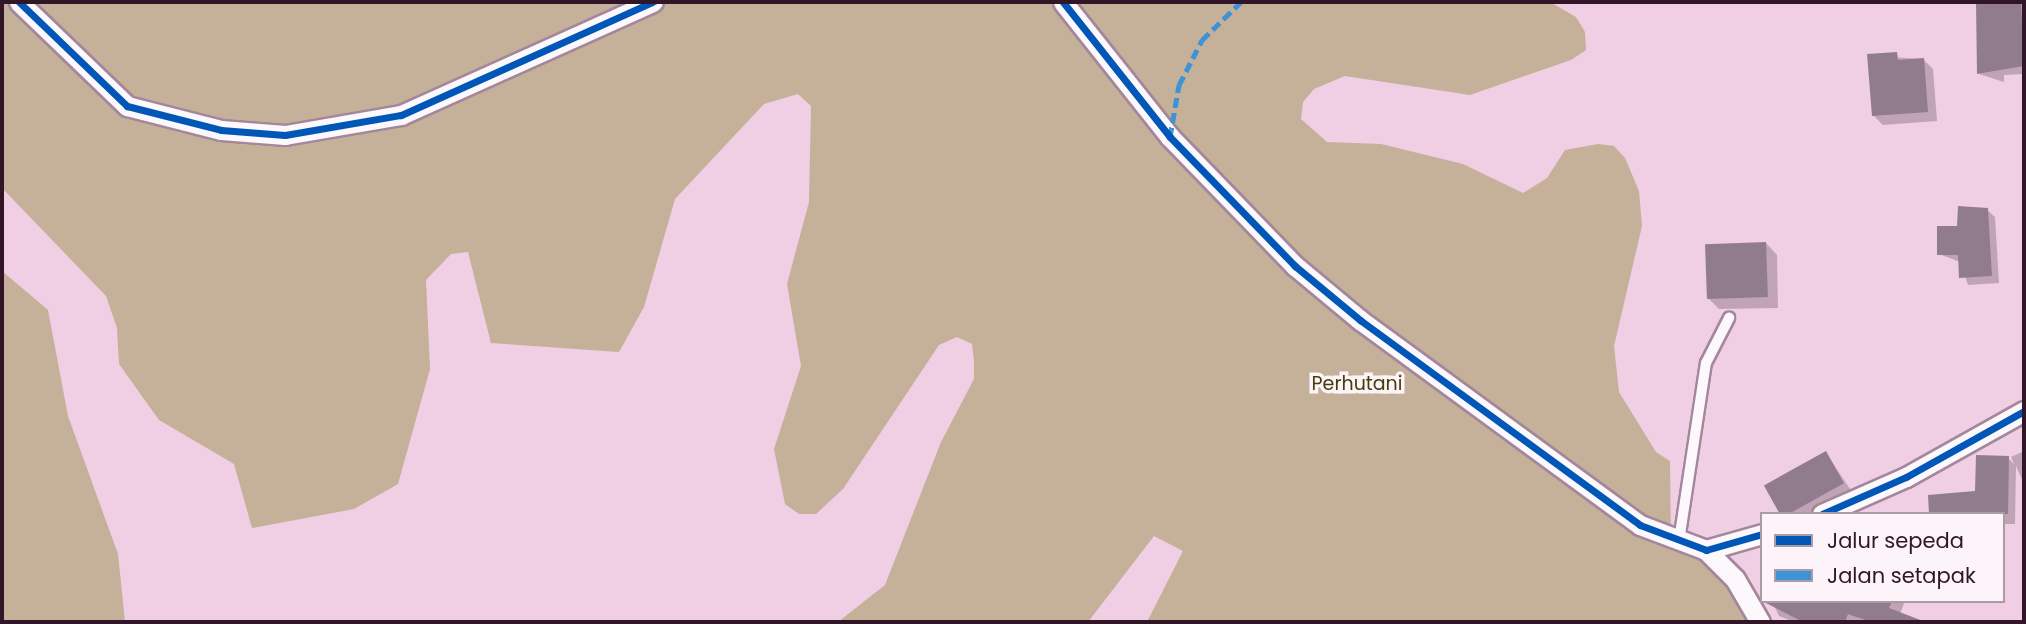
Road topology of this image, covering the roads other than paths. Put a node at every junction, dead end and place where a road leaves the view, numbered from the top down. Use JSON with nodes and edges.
{"nodes":[{"id":1,"x":19,"y":2,"type":"edge"},
{"id":2,"x":653,"y":2,"type":"edge"},
{"id":3,"x":1063,"y":2,"type":"edge"},
{"id":4,"x":1729,"y":318,"type":"dead end"},
{"id":5,"x":2024,"y":411,"type":"edge"},
{"id":6,"x":1827,"y":512,"type":"edge"},
{"id":7,"x":1760,"y":535,"type":"edge"},
{"id":8,"x":1679,"y":541,"type":"junction"},
{"id":9,"x":1706,"y":550,"type":"junction"},
{"id":10,"x":1760,"y":622,"type":"edge"}],
"edges":[{"from":1,"to":2,"type":"street"},
{"from":3,"to":8,"type":"street"},
{"from":4,"to":8,"type":"lane"},
{"from":5,"to":6,"type":"street"},
{"from":7,"to":9,"type":"street"},
{"from":8,"to":9,"type":"street"},
{"from":9,"to":10,"type":"street"}]}
